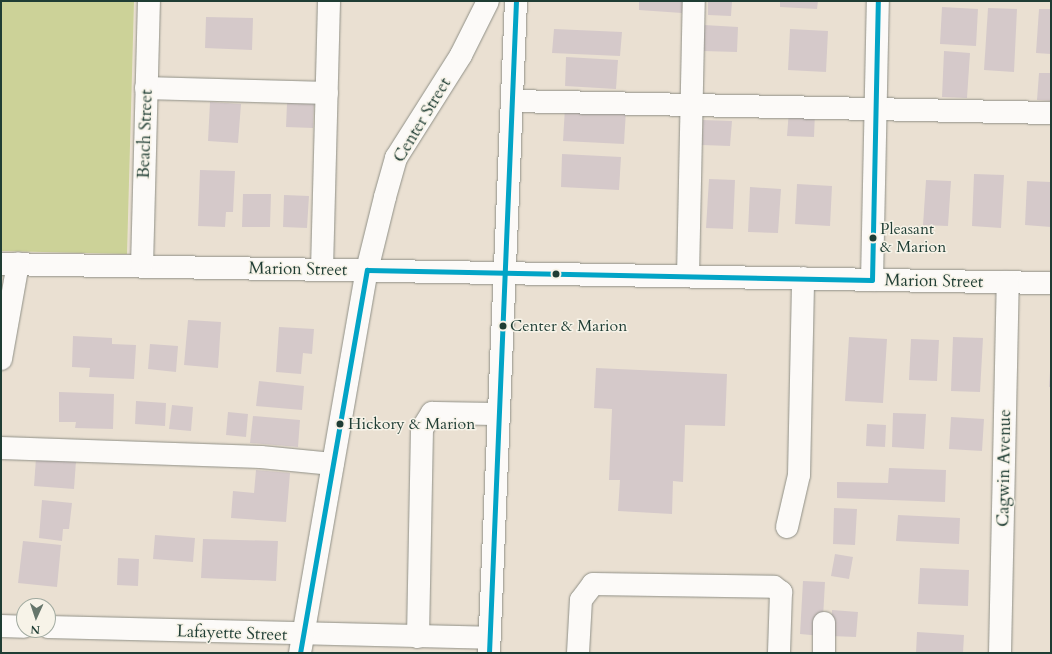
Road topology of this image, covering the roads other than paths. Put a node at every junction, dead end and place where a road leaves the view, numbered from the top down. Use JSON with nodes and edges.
{"nodes":[{"id":1,"x":148,"y":1,"type":"edge"},
{"id":2,"x":329,"y":1,"type":"edge"},
{"id":3,"x":488,"y":1,"type":"edge"},
{"id":4,"x":516,"y":1,"type":"edge"},
{"id":5,"x":694,"y":1,"type":"edge"},
{"id":6,"x":878,"y":1,"type":"edge"},
{"id":7,"x":146,"y":88,"type":"junction"},
{"id":8,"x":327,"y":93,"type":"junction"},
{"id":9,"x":513,"y":101,"type":"junction"},
{"id":10,"x":691,"y":104,"type":"junction"},
{"id":11,"x":876,"y":107,"type":"junction"},
{"id":12,"x":1051,"y":113,"type":"edge"},
{"id":13,"x":9,"y":264,"type":"edge"},
{"id":14,"x":142,"y":266,"type":"junction"},
{"id":15,"x":322,"y":269,"type":"junction"},
{"id":16,"x":367,"y":270,"type":"junction"},
{"id":17,"x":506,"y":273,"type":"junction"},
{"id":18,"x":688,"y":276,"type":"junction"},
{"id":19,"x":802,"y":278,"type":"junction"},
{"id":20,"x":872,"y":280,"type":"junction"},
{"id":21,"x":1008,"y":282,"type":"junction"},
{"id":22,"x":1051,"y":283,"type":"edge"},
{"id":23,"x":1,"y":359,"type":"edge"},
{"id":24,"x":499,"y":414,"type":"junction"},
{"id":25,"x":1,"y":448,"type":"edge"},
{"id":26,"x":333,"y":464,"type":"junction"},
{"id":27,"x":787,"y":527,"type":"dead end"},
{"id":28,"x":824,"y":623,"type":"dead end"},
{"id":29,"x":1,"y":626,"type":"edge"},
{"id":30,"x":16,"y":626,"type":"edge"},
{"id":31,"x":56,"y":628,"type":"edge"},
{"id":32,"x":418,"y":637,"type":"junction"},
{"id":33,"x":302,"y":644,"type":"edge"},
{"id":34,"x":489,"y":645,"type":"edge"},
{"id":35,"x":578,"y":653,"type":"edge"},
{"id":36,"x":779,"y":653,"type":"edge"},
{"id":37,"x":824,"y":653,"type":"edge"},
{"id":38,"x":1000,"y":653,"type":"edge"}],
"edges":[{"from":1,"to":7,"type":"street","name":"Beach Street"},
{"from":2,"to":8,"type":"street"},
{"from":3,"to":16,"type":"street","name":"Center Street"},
{"from":4,"to":9,"type":"street"},
{"from":5,"to":10,"type":"street"},
{"from":6,"to":11,"type":"street"},
{"from":7,"to":8,"type":"street"},
{"from":7,"to":14,"type":"street","name":"Beach Street"},
{"from":8,"to":15,"type":"street"},
{"from":9,"to":10,"type":"street"},
{"from":9,"to":17,"type":"street"},
{"from":10,"to":11,"type":"street"},
{"from":10,"to":18,"type":"street"},
{"from":11,"to":12,"type":"street"},
{"from":11,"to":20,"type":"street"},
{"from":13,"to":14,"type":"street","name":"Marion Street"},
{"from":13,"to":23,"type":"street"},
{"from":14,"to":15,"type":"street","name":"Marion Street"},
{"from":15,"to":16,"type":"street","name":"Marion Street"},
{"from":16,"to":17,"type":"street","name":"Marion Street"},
{"from":16,"to":26,"type":"street","name":"Center Street"},
{"from":17,"to":18,"type":"street","name":"Marion Street"},
{"from":17,"to":24,"type":"street"},
{"from":18,"to":19,"type":"street","name":"Marion Street"},
{"from":19,"to":20,"type":"street","name":"Marion Street"},
{"from":19,"to":27,"type":"street"},
{"from":20,"to":21,"type":"street","name":"Marion Street"},
{"from":21,"to":22,"type":"street","name":"Marion Street"},
{"from":21,"to":38,"type":"street","name":"Cagwin Avenue"},
{"from":24,"to":32,"type":"street"},
{"from":24,"to":34,"type":"street"},
{"from":25,"to":26,"type":"street"},
{"from":26,"to":33,"type":"street","name":"Center Street"},
{"from":28,"to":37,"type":"street"},
{"from":29,"to":30,"type":"street"},
{"from":31,"to":33,"type":"street","name":"Lafayette Street"},
{"from":32,"to":33,"type":"street","name":"Lafayette Street"},
{"from":32,"to":34,"type":"street","name":"Lafayette Street"},
{"from":35,"to":36,"type":"street"}]}
